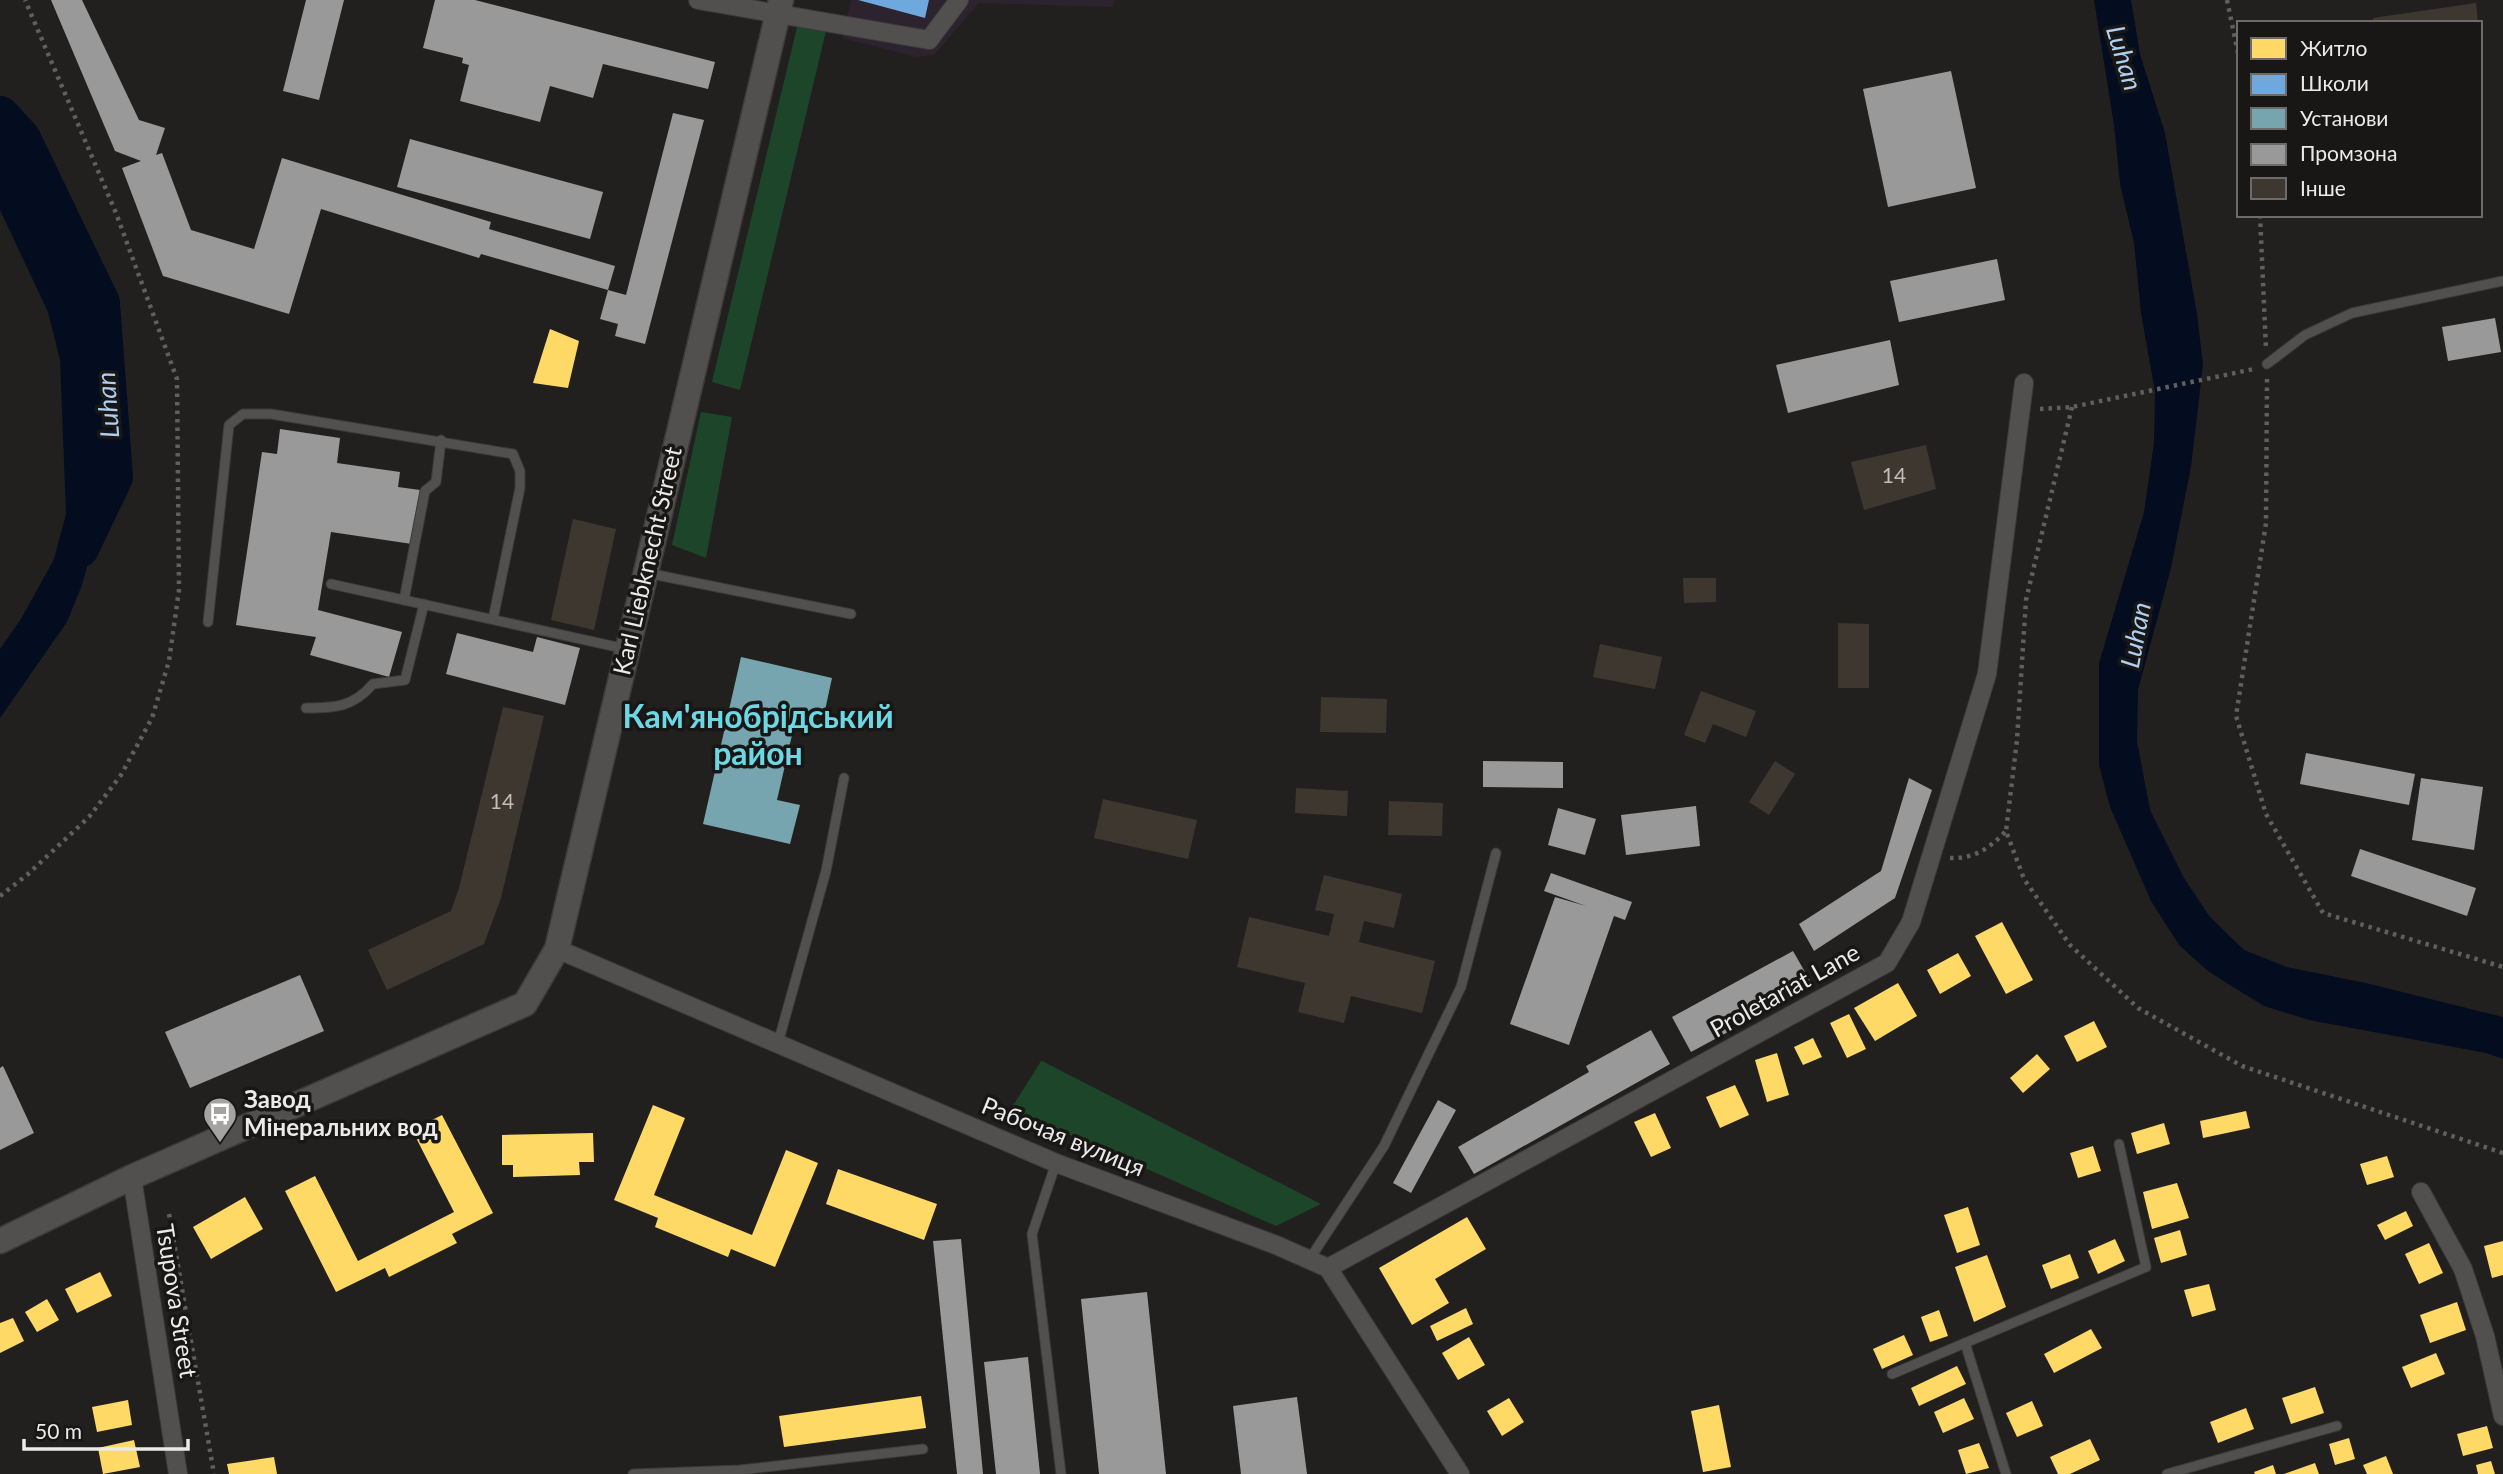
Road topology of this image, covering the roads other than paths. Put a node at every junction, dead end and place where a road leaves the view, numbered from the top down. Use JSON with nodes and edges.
{"nodes":[{"id":1,"x":698,"y":0,"type":"edge"},
{"id":2,"x":959,"y":0,"type":"edge"},
{"id":3,"x":779,"y":8,"type":"edge"},
{"id":4,"x":2503,"y":281,"type":"edge"},
{"id":5,"x":2267,"y":364,"type":"road end"},
{"id":6,"x":2024,"y":383,"type":"dead end"},
{"id":7,"x":442,"y":440,"type":"junction"},
{"id":8,"x":646,"y":572,"type":"junction"},
{"id":9,"x":331,"y":584,"type":"dead end"},
{"id":10,"x":404,"y":600,"type":"junction"},
{"id":11,"x":424,"y":604,"type":"junction"},
{"id":12,"x":851,"y":614,"type":"dead end"},
{"id":13,"x":493,"y":620,"type":"junction"},
{"id":14,"x":208,"y":622,"type":"dead end"},
{"id":15,"x":628,"y":649,"type":"junction"},
{"id":16,"x":306,"y":708,"type":"dead end"},
{"id":17,"x":844,"y":778,"type":"dead end"},
{"id":18,"x":1496,"y":853,"type":"dead end"},
{"id":19,"x":557,"y":948,"type":"junction"},
{"id":20,"x":778,"y":1044,"type":"junction"},
{"id":21,"x":2119,"y":1143,"type":"dead end"},
{"id":22,"x":1056,"y":1163,"type":"junction"},
{"id":23,"x":132,"y":1177,"type":"junction"},
{"id":24,"x":2421,"y":1192,"type":"dead end"},
{"id":25,"x":0,"y":1241,"type":"edge"},
{"id":26,"x":1309,"y":1260,"type":"junction"},
{"id":27,"x":1328,"y":1268,"type":"junction"},
{"id":28,"x":1965,"y":1343,"type":"junction"},
{"id":29,"x":1892,"y":1374,"type":"dead end"},
{"id":30,"x":2503,"y":1416,"type":"edge"},
{"id":31,"x":2337,"y":1426,"type":"dead end"},
{"id":32,"x":923,"y":1449,"type":"dead end"},
{"id":33,"x":178,"y":1474,"type":"edge"},
{"id":34,"x":633,"y":1474,"type":"edge"},
{"id":35,"x":1061,"y":1474,"type":"edge"},
{"id":36,"x":1460,"y":1474,"type":"edge"},
{"id":37,"x":2006,"y":1474,"type":"edge"},
{"id":38,"x":2167,"y":1474,"type":"edge"}],
"edges":[{"from":1,"to":3,"type":"street"},
{"from":2,"to":3,"type":"street"},
{"from":3,"to":8,"type":"street","name":"Karl Liebknecht Street"},
{"from":4,"to":5,"type":"lane"},
{"from":6,"to":27,"type":"street","name":"Proletariat Lane"},
{"from":7,"to":10,"type":"lane"},
{"from":7,"to":13,"type":"lane"},
{"from":7,"to":14,"type":"lane"},
{"from":8,"to":12,"type":"lane"},
{"from":8,"to":15,"type":"street","name":"Karl Liebknecht Street"},
{"from":9,"to":10,"type":"lane"},
{"from":10,"to":11,"type":"lane"},
{"from":11,"to":13,"type":"lane"},
{"from":11,"to":16,"type":"lane"},
{"from":13,"to":15,"type":"lane"},
{"from":15,"to":19,"type":"street","name":"Karl Liebknecht Street"},
{"from":17,"to":20,"type":"lane"},
{"from":18,"to":26,"type":"lane"},
{"from":19,"to":20,"type":"street","name":"Рабочая вулиця"},
{"from":19,"to":23,"type":"street","name":"Karl Liebknecht Street"},
{"from":20,"to":22,"type":"street","name":"Рабочая вулиця"},
{"from":21,"to":28,"type":"lane"},
{"from":22,"to":26,"type":"street","name":"Рабочая вулиця"},
{"from":22,"to":35,"type":"lane"},
{"from":23,"to":25,"type":"street","name":"Karl Liebknecht Street"},
{"from":23,"to":33,"type":"street","name":"Tsupova Street"},
{"from":24,"to":30,"type":"street"},
{"from":26,"to":27,"type":"street","name":"Рабочая вулиця"},
{"from":27,"to":36,"type":"street"},
{"from":28,"to":29,"type":"lane"},
{"from":28,"to":37,"type":"lane"},
{"from":31,"to":38,"type":"lane"},
{"from":32,"to":34,"type":"lane"}]}
